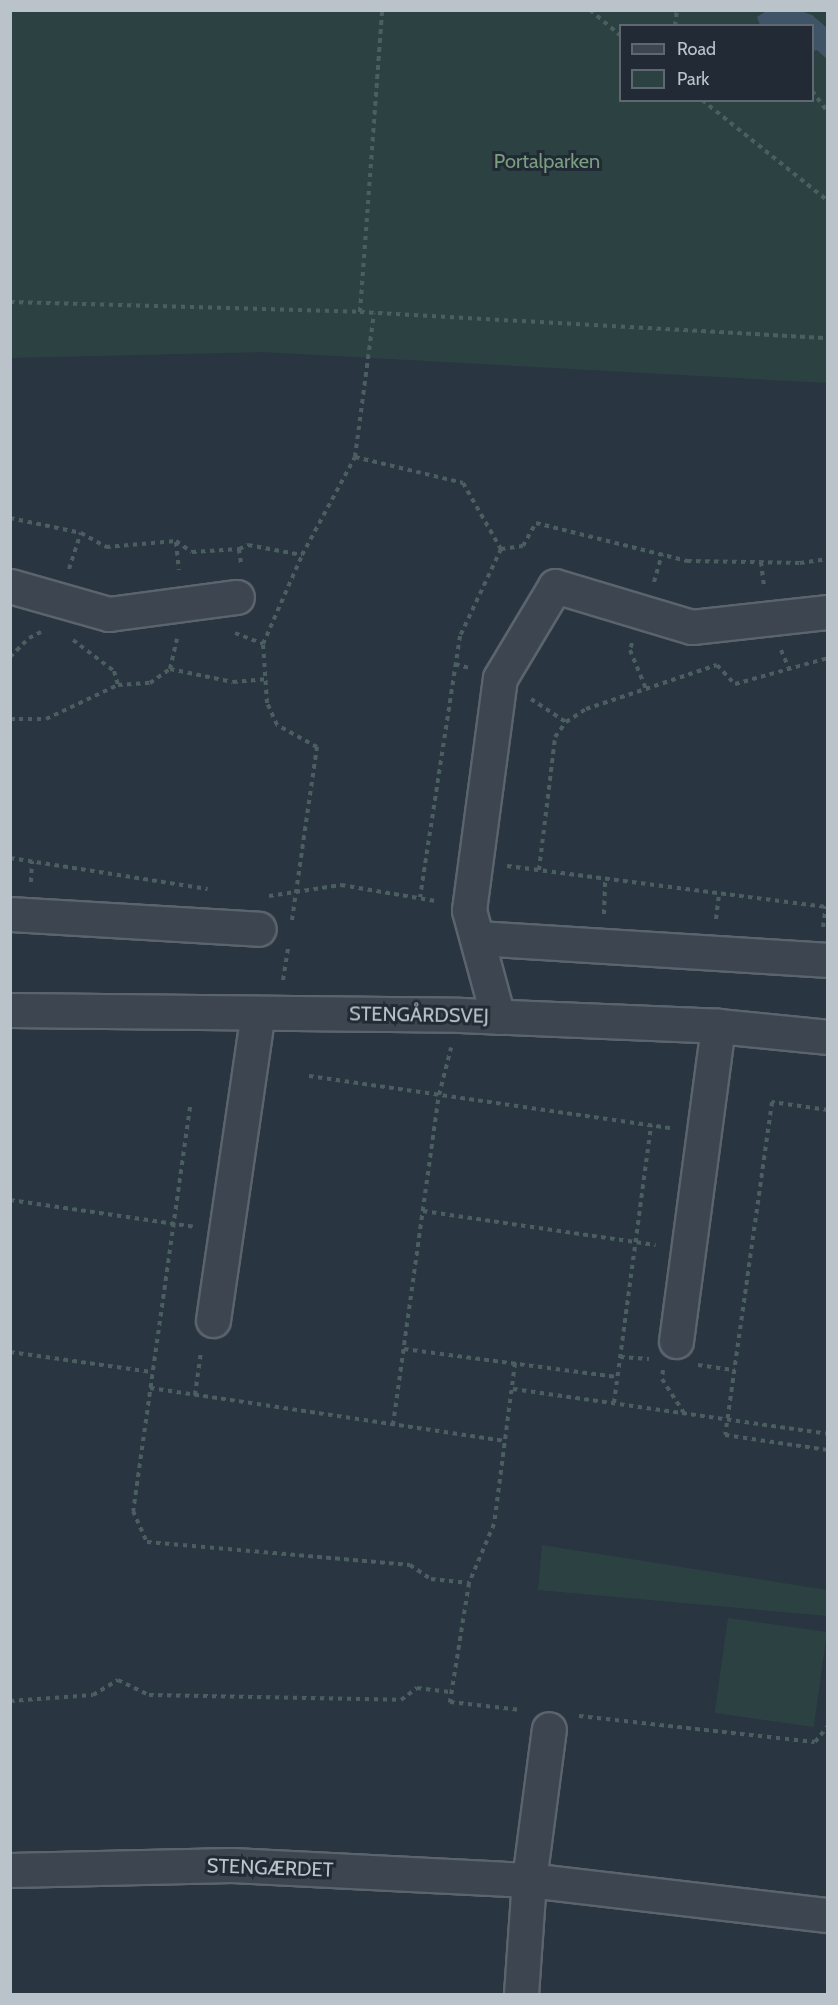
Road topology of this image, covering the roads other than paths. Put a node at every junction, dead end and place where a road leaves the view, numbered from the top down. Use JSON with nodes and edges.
{"nodes":[{"id":1,"x":10,"y":586,"type":"edge"},
{"id":2,"x":237,"y":597,"type":"dead end"},
{"id":3,"x":828,"y":612,"type":"edge"},
{"id":4,"x":10,"y":914,"type":"edge"},
{"id":5,"x":473,"y":924,"type":"junction"},
{"id":6,"x":274,"y":933,"type":"road end"},
{"id":7,"x":828,"y":960,"type":"edge"},
{"id":8,"x":10,"y":1010,"type":"edge"},
{"id":9,"x":268,"y":1013,"type":"junction"},
{"id":10,"x":498,"y":1017,"type":"junction"},
{"id":11,"x":718,"y":1026,"type":"junction"},
{"id":12,"x":828,"y":1037,"type":"edge"},
{"id":13,"x":213,"y":1320,"type":"road end"},
{"id":14,"x":676,"y":1341,"type":"road end"},
{"id":15,"x":552,"y":1718,"type":"road end"},
{"id":16,"x":10,"y":1870,"type":"edge"},
{"id":17,"x":529,"y":1880,"type":"junction"},
{"id":18,"x":828,"y":1915,"type":"edge"},
{"id":19,"x":521,"y":1995,"type":"edge"}],
"edges":[{"from":1,"to":2,"type":"street"},
{"from":3,"to":5,"type":"street"},
{"from":4,"to":6,"type":"street"},
{"from":5,"to":7,"type":"street"},
{"from":5,"to":10,"type":"street"},
{"from":8,"to":9,"type":"street","name":"STENGÅRDSVEJ"},
{"from":9,"to":10,"type":"street","name":"STENGÅRDSVEJ"},
{"from":9,"to":13,"type":"street"},
{"from":10,"to":11,"type":"street","name":"STENGÅRDSVEJ"},
{"from":11,"to":12,"type":"street","name":"STENGÅRDSVEJ"},
{"from":11,"to":14,"type":"street"},
{"from":15,"to":17,"type":"street"},
{"from":16,"to":17,"type":"street","name":"STENGÆRDET"},
{"from":17,"to":18,"type":"street","name":"STENGÆRDET"},
{"from":17,"to":19,"type":"street"}]}
